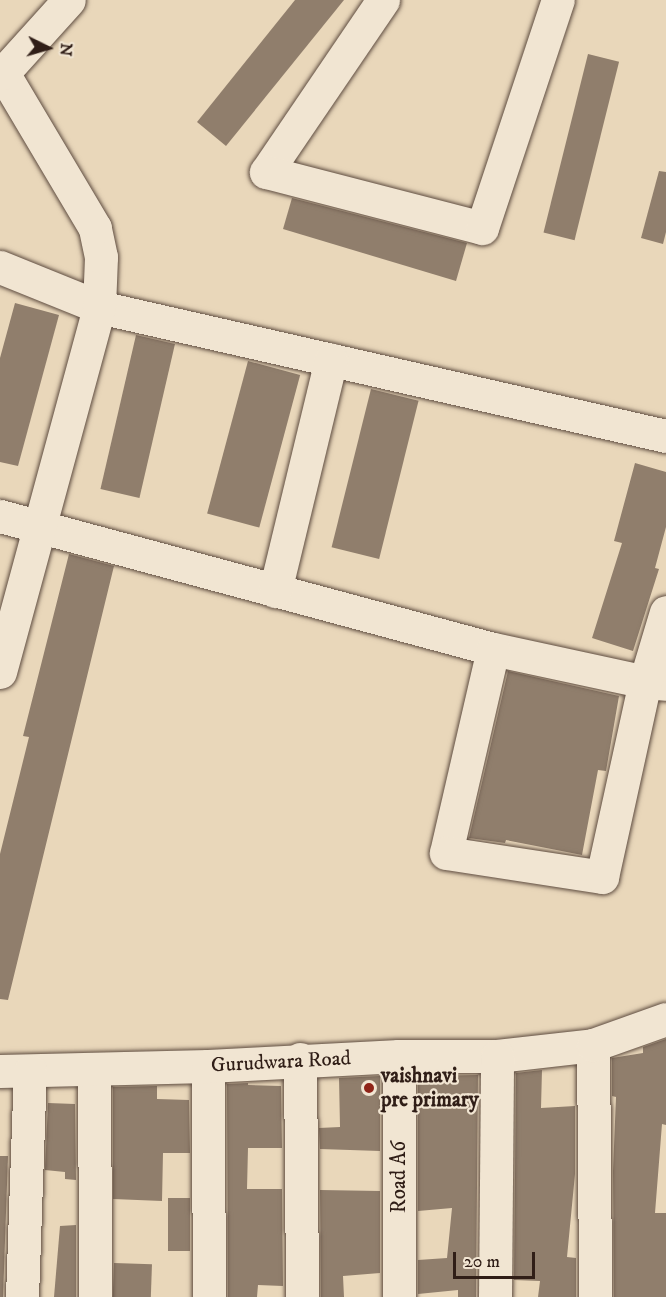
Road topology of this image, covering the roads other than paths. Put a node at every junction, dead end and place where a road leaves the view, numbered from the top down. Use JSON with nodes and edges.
{"nodes":[{"id":1,"x":69,"y":0,"type":"edge"},
{"id":2,"x":383,"y":0,"type":"edge"},
{"id":3,"x":558,"y":0,"type":"edge"},
{"id":4,"x":2,"y":71,"type":"edge"},
{"id":5,"x":0,"y":267,"type":"edge"},
{"id":6,"x":99,"y":307,"type":"junction"},
{"id":7,"x":331,"y":360,"type":"junction"},
{"id":8,"x":666,"y":436,"type":"edge"},
{"id":9,"x":0,"y":516,"type":"edge"},
{"id":10,"x":39,"y":527,"type":"junction"},
{"id":11,"x":275,"y":591,"type":"junction"},
{"id":12,"x":666,"y":612,"type":"edge"},
{"id":13,"x":493,"y":650,"type":"junction"},
{"id":14,"x":0,"y":672,"type":"edge"},
{"id":15,"x":655,"y":683,"type":"edge"},
{"id":16,"x":666,"y":1019,"type":"edge"},
{"id":17,"x":593,"y":1045,"type":"junction"},
{"id":18,"x":399,"y":1056,"type":"junction"},
{"id":19,"x":497,"y":1056,"type":"junction"},
{"id":20,"x":300,"y":1059,"type":"junction"},
{"id":21,"x":208,"y":1066,"type":"junction"},
{"id":22,"x":94,"y":1069,"type":"junction"},
{"id":23,"x":15,"y":1071,"type":"edge"},
{"id":24,"x":15,"y":1285,"type":"edge"},
{"id":25,"x":95,"y":1297,"type":"edge"},
{"id":26,"x":209,"y":1297,"type":"edge"},
{"id":27,"x":302,"y":1297,"type":"edge"},
{"id":28,"x":399,"y":1297,"type":"edge"},
{"id":29,"x":495,"y":1297,"type":"edge"},
{"id":30,"x":595,"y":1297,"type":"edge"}],
"edges":[{"from":1,"to":4,"type":"street"},
{"from":2,"to":3,"type":"street"},
{"from":4,"to":6,"type":"street"},
{"from":5,"to":6,"type":"street"},
{"from":6,"to":7,"type":"street"},
{"from":6,"to":10,"type":"street"},
{"from":7,"to":8,"type":"street"},
{"from":7,"to":11,"type":"street"},
{"from":9,"to":10,"type":"street"},
{"from":10,"to":11,"type":"street"},
{"from":10,"to":14,"type":"street"},
{"from":11,"to":13,"type":"street"},
{"from":12,"to":15,"type":"street"},
{"from":13,"to":15,"type":"street"},
{"from":13,"to":15,"type":"street"},
{"from":16,"to":17,"type":"street","name":"Gurudwara Road"},
{"from":17,"to":19,"type":"street","name":"Gurudwara Road"},
{"from":17,"to":30,"type":"street"},
{"from":18,"to":19,"type":"street","name":"Gurudwara Road"},
{"from":18,"to":20,"type":"street","name":"Gurudwara Road"},
{"from":18,"to":28,"type":"street","name":"Road A6"},
{"from":19,"to":29,"type":"street"},
{"from":20,"to":21,"type":"street","name":"Gurudwara Road"},
{"from":20,"to":27,"type":"street"},
{"from":21,"to":22,"type":"street","name":"Gurudwara Road"},
{"from":21,"to":26,"type":"street"},
{"from":22,"to":23,"type":"street","name":"Gurudwara Road"},
{"from":22,"to":25,"type":"street"},
{"from":23,"to":24,"type":"street"}]}
